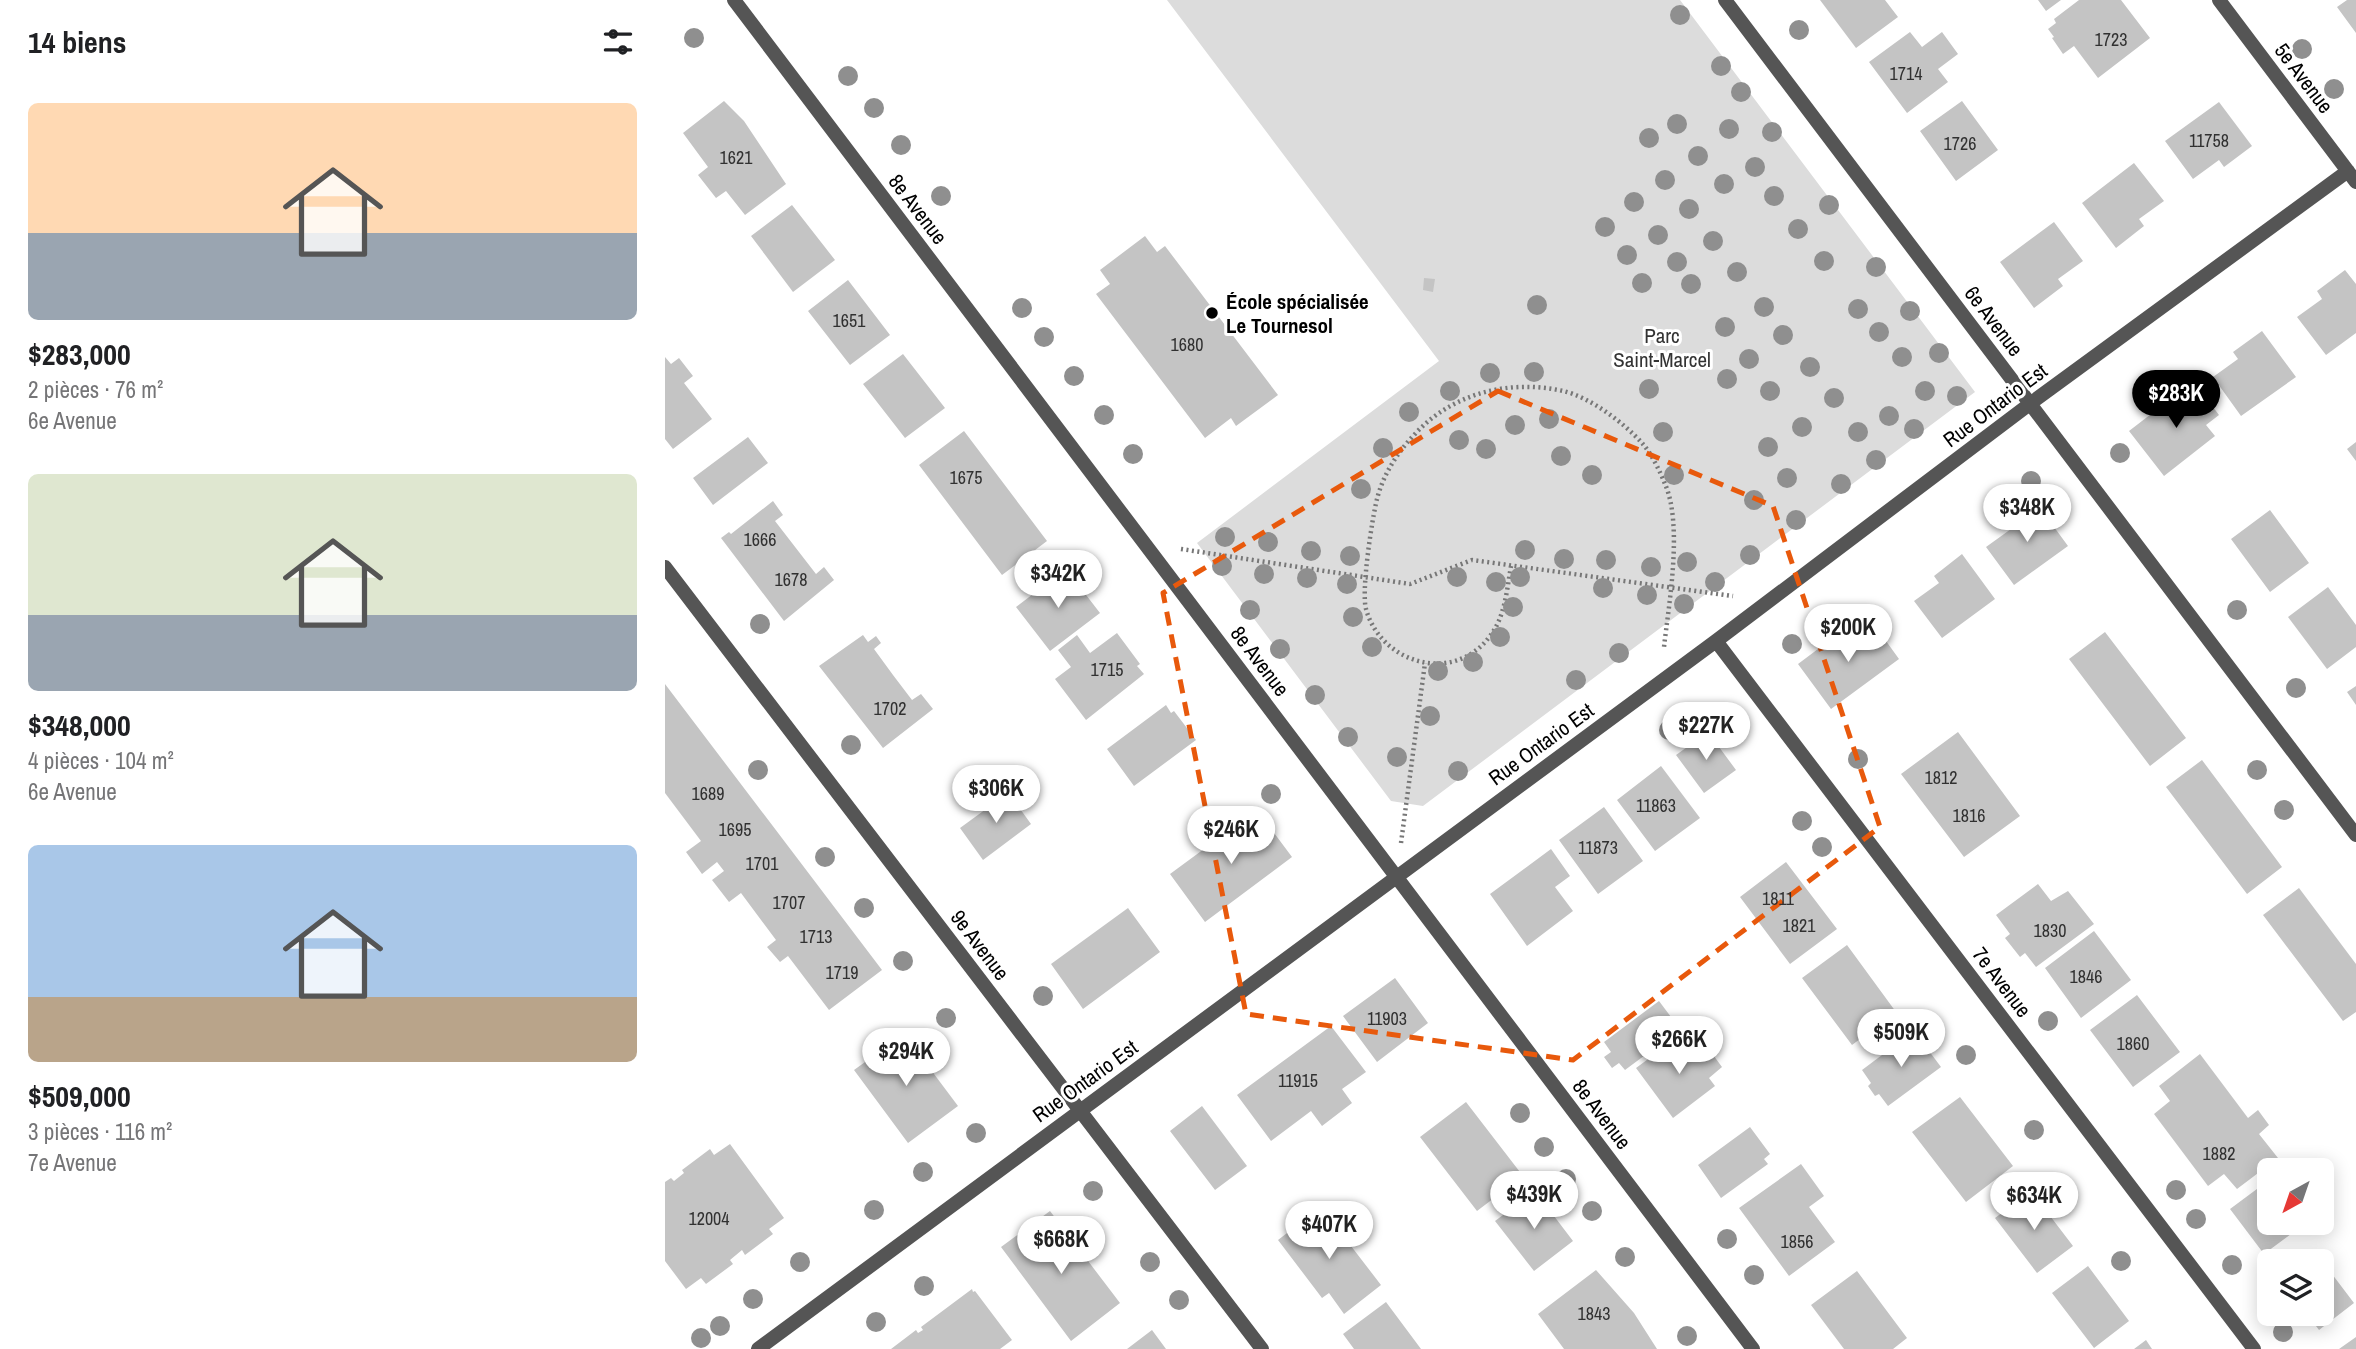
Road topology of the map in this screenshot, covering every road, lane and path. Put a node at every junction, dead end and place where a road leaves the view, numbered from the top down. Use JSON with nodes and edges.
{"nodes":[{"id":1,"x":734,"y":0,"type":"edge"},
{"id":2,"x":1725,"y":0,"type":"edge"},
{"id":3,"x":2219,"y":0,"type":"edge"},
{"id":4,"x":2352,"y":176,"type":"edge"},
{"id":5,"x":2031,"y":403,"type":"junction"},
{"id":6,"x":1145,"y":544,"type":"junction"},
{"id":7,"x":1511,"y":566,"type":"junction"},
{"id":8,"x":665,"y":567,"type":"edge"},
{"id":9,"x":1366,"y":576,"type":"junction"},
{"id":10,"x":1670,"y":588,"type":"junction"},
{"id":11,"x":1769,"y":601,"type":"junction"},
{"id":12,"x":1716,"y":641,"type":"junction"},
{"id":13,"x":1425,"y":663,"type":"junction"},
{"id":14,"x":1661,"y":681,"type":"junction"},
{"id":15,"x":2356,"y":835,"type":"edge"},
{"id":16,"x":1397,"y":877,"type":"junction"},
{"id":17,"x":1080,"y":1111,"type":"junction"},
{"id":18,"x":758,"y":1349,"type":"edge"},
{"id":19,"x":1262,"y":1349,"type":"edge"},
{"id":20,"x":1753,"y":1349,"type":"edge"},
{"id":21,"x":2254,"y":1349,"type":"edge"}],
"edges":[{"from":1,"to":6,"type":"street","name":"8e Avenue"},
{"from":2,"to":5,"type":"street","name":"6e Avenue"},
{"from":3,"to":4,"type":"street","name":"5e Avenue"},
{"from":4,"to":5,"type":"street","name":"Rue Ontario Est"},
{"from":5,"to":11,"type":"street","name":"Rue Ontario Est"},
{"from":5,"to":15,"type":"street","name":"6e Avenue"},
{"from":6,"to":9,"type":"path"},
{"from":6,"to":16,"type":"street","name":"8e Avenue"},
{"from":7,"to":9,"type":"path"},
{"from":7,"to":10,"type":"path"},
{"from":7,"to":13,"type":"path"},
{"from":8,"to":17,"type":"street","name":"9e Avenue"},
{"from":9,"to":10,"type":"path"},
{"from":9,"to":13,"type":"path"},
{"from":10,"to":11,"type":"path"},
{"from":10,"to":14,"type":"path"},
{"from":11,"to":12,"type":"street","name":"Rue Ontario Est"},
{"from":12,"to":14,"type":"street","name":"Rue Ontario Est"},
{"from":12,"to":21,"type":"street","name":"7e Avenue"},
{"from":13,"to":16,"type":"path"},
{"from":14,"to":16,"type":"street","name":"Rue Ontario Est"},
{"from":16,"to":17,"type":"street","name":"Rue Ontario Est"},
{"from":16,"to":20,"type":"street","name":"8e Avenue"},
{"from":17,"to":18,"type":"street","name":"Rue Ontario Est"},
{"from":17,"to":19,"type":"street","name":"9e Avenue"}]}
